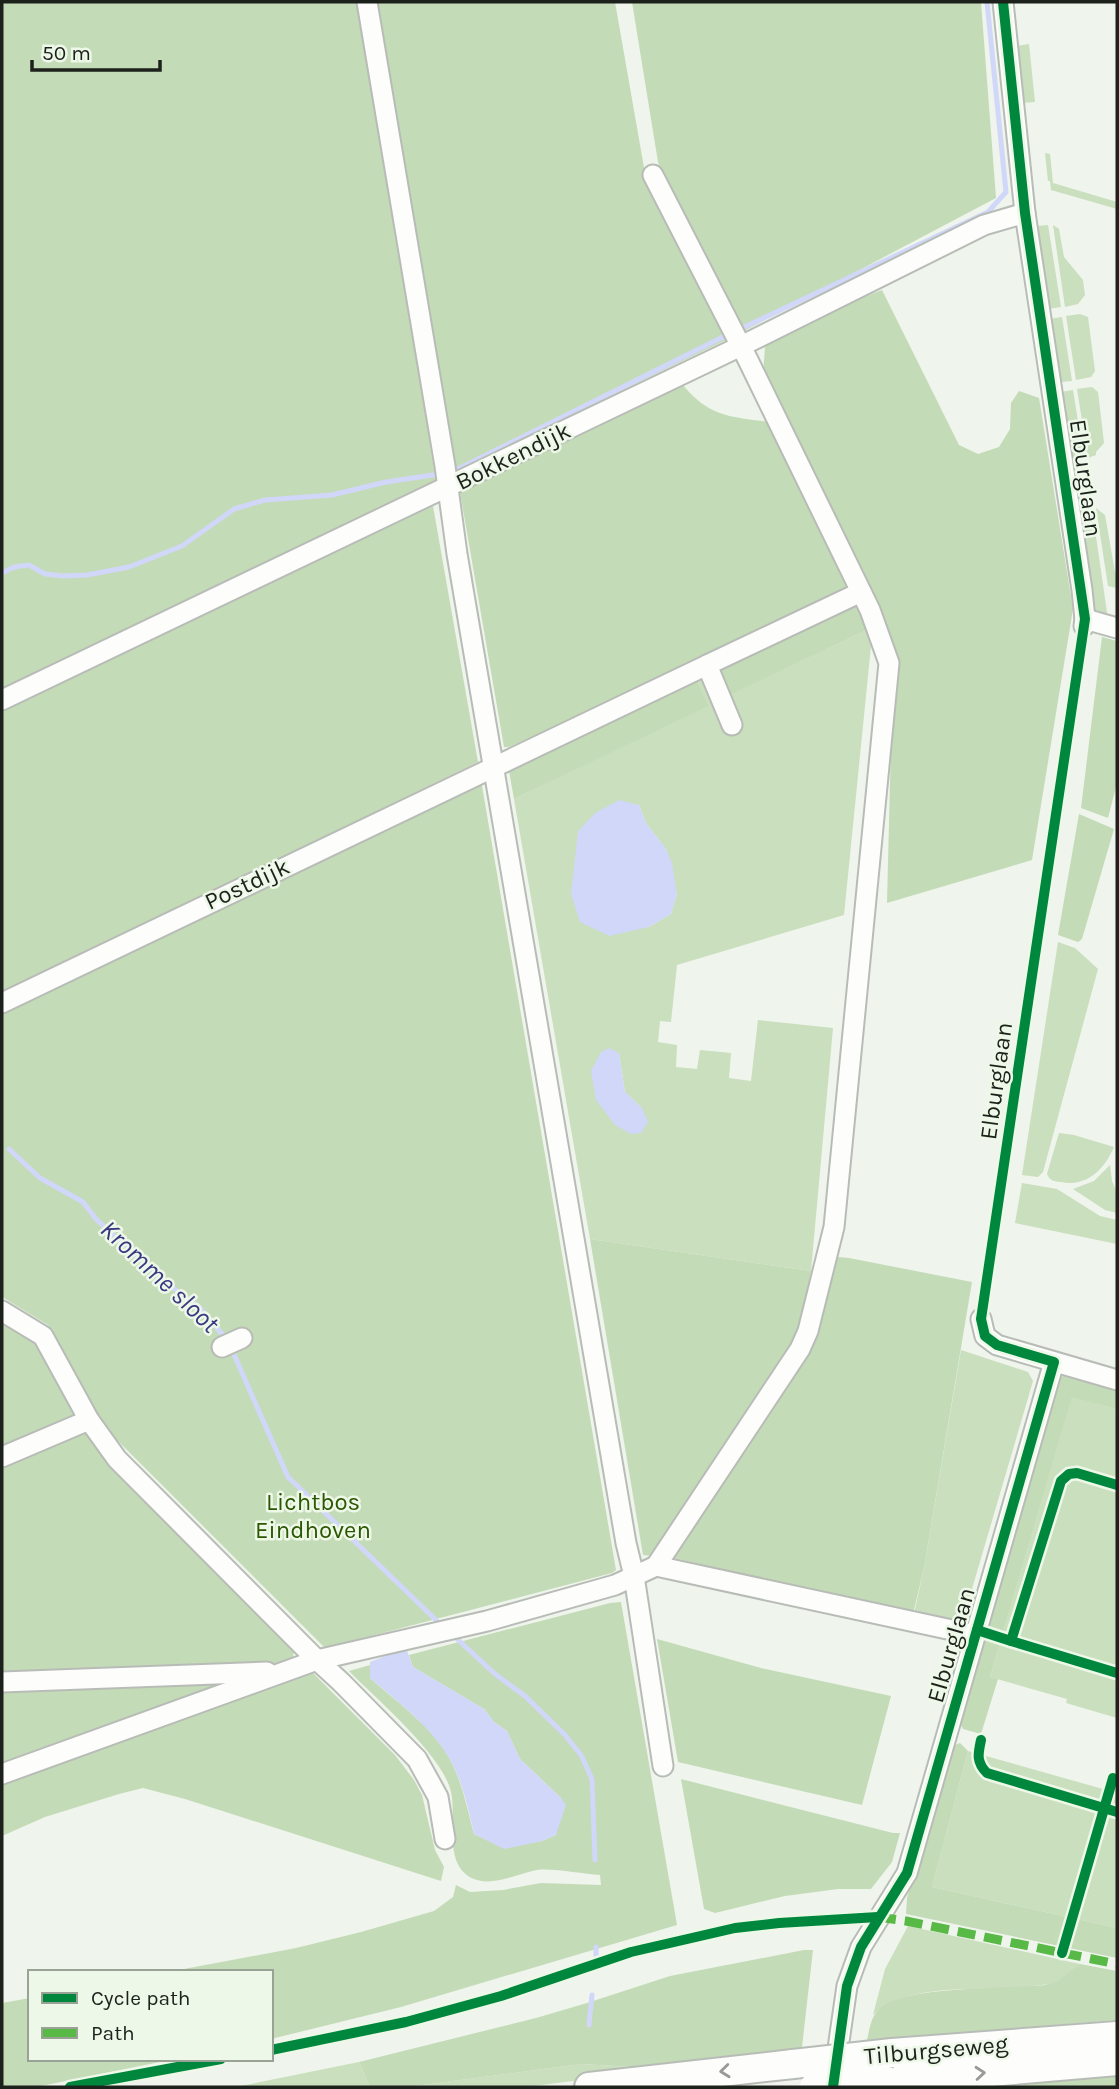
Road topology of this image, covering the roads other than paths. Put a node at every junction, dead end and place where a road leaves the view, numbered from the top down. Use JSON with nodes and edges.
{"nodes":[{"id":1,"x":367,"y":2,"type":"edge"},
{"id":2,"x":1003,"y":2,"type":"edge"},
{"id":3,"x":653,"y":176,"type":"dead end"},
{"id":4,"x":1025,"y":213,"type":"junction"},
{"id":5,"x":741,"y":346,"type":"junction"},
{"id":6,"x":449,"y":487,"type":"junction"},
{"id":7,"x":861,"y":592,"type":"junction"},
{"id":8,"x":1117,"y":628,"type":"edge"},
{"id":9,"x":707,"y":665,"type":"junction"},
{"id":10,"x":2,"y":700,"type":"edge"},
{"id":11,"x":732,"y":725,"type":"dead end"},
{"id":12,"x":494,"y":768,"type":"junction"},
{"id":13,"x":2,"y":1003,"type":"edge"},
{"id":14,"x":2,"y":1311,"type":"edge"},
{"id":15,"x":981,"y":1319,"type":"dead end"},
{"id":16,"x":1054,"y":1362,"type":"junction"},
{"id":17,"x":1117,"y":1380,"type":"edge"},
{"id":18,"x":89,"y":1420,"type":"junction"},
{"id":19,"x":2,"y":1457,"type":"edge"},
{"id":20,"x":656,"y":1566,"type":"junction"},
{"id":21,"x":634,"y":1576,"type":"junction"},
{"id":22,"x":975,"y":1635,"type":"junction"},
{"id":23,"x":317,"y":1660,"type":"junction"},
{"id":24,"x":287,"y":1671,"type":"junction"},
{"id":25,"x":2,"y":1682,"type":"edge"},
{"id":26,"x":663,"y":1766,"type":"dead end"},
{"id":27,"x":2,"y":1774,"type":"edge"},
{"id":28,"x":445,"y":1839,"type":"dead end"},
{"id":29,"x":1117,"y":2036,"type":"edge"},
{"id":30,"x":1117,"y":2061,"type":"edge"},
{"id":31,"x":589,"y":2087,"type":"edge"},
{"id":32,"x":814,"y":2087,"type":"edge"},
{"id":33,"x":833,"y":2087,"type":"edge"}],
"edges":[{"from":1,"to":6,"type":"street"},
{"from":2,"to":4,"type":"street","name":"Elburglaan"},
{"from":3,"to":5,"type":"street"},
{"from":4,"to":5,"type":"street","name":"Bokkendijk"},
{"from":4,"to":8,"type":"street","name":"Elburglaan"},
{"from":5,"to":6,"type":"street","name":"Bokkendijk"},
{"from":5,"to":7,"type":"street"},
{"from":6,"to":10,"type":"street","name":"Bokkendijk"},
{"from":6,"to":12,"type":"street"},
{"from":7,"to":9,"type":"street","name":"Postdijk"},
{"from":7,"to":20,"type":"street"},
{"from":9,"to":11,"type":"street"},
{"from":9,"to":12,"type":"street","name":"Postdijk"},
{"from":12,"to":13,"type":"street","name":"Postdijk"},
{"from":12,"to":21,"type":"street"},
{"from":14,"to":18,"type":"street"},
{"from":15,"to":16,"type":"street"},
{"from":16,"to":17,"type":"street"},
{"from":16,"to":22,"type":"street","name":"Elburglaan"},
{"from":18,"to":19,"type":"street"},
{"from":18,"to":23,"type":"street"},
{"from":20,"to":21,"type":"street"},
{"from":20,"to":22,"type":"street"},
{"from":21,"to":23,"type":"street"},
{"from":21,"to":26,"type":"street"},
{"from":22,"to":33,"type":"street","name":"Elburglaan"},
{"from":23,"to":24,"type":"street"},
{"from":23,"to":28,"type":"street"},
{"from":24,"to":25,"type":"street"},
{"from":24,"to":27,"type":"street"},
{"from":29,"to":31,"type":"highway","name":"Tilburgseweg","one_way":true,"bridge":true},
{"from":32,"to":30,"type":"highway","name":"Tilburgseweg","one_way":true,"bridge":true}]}
